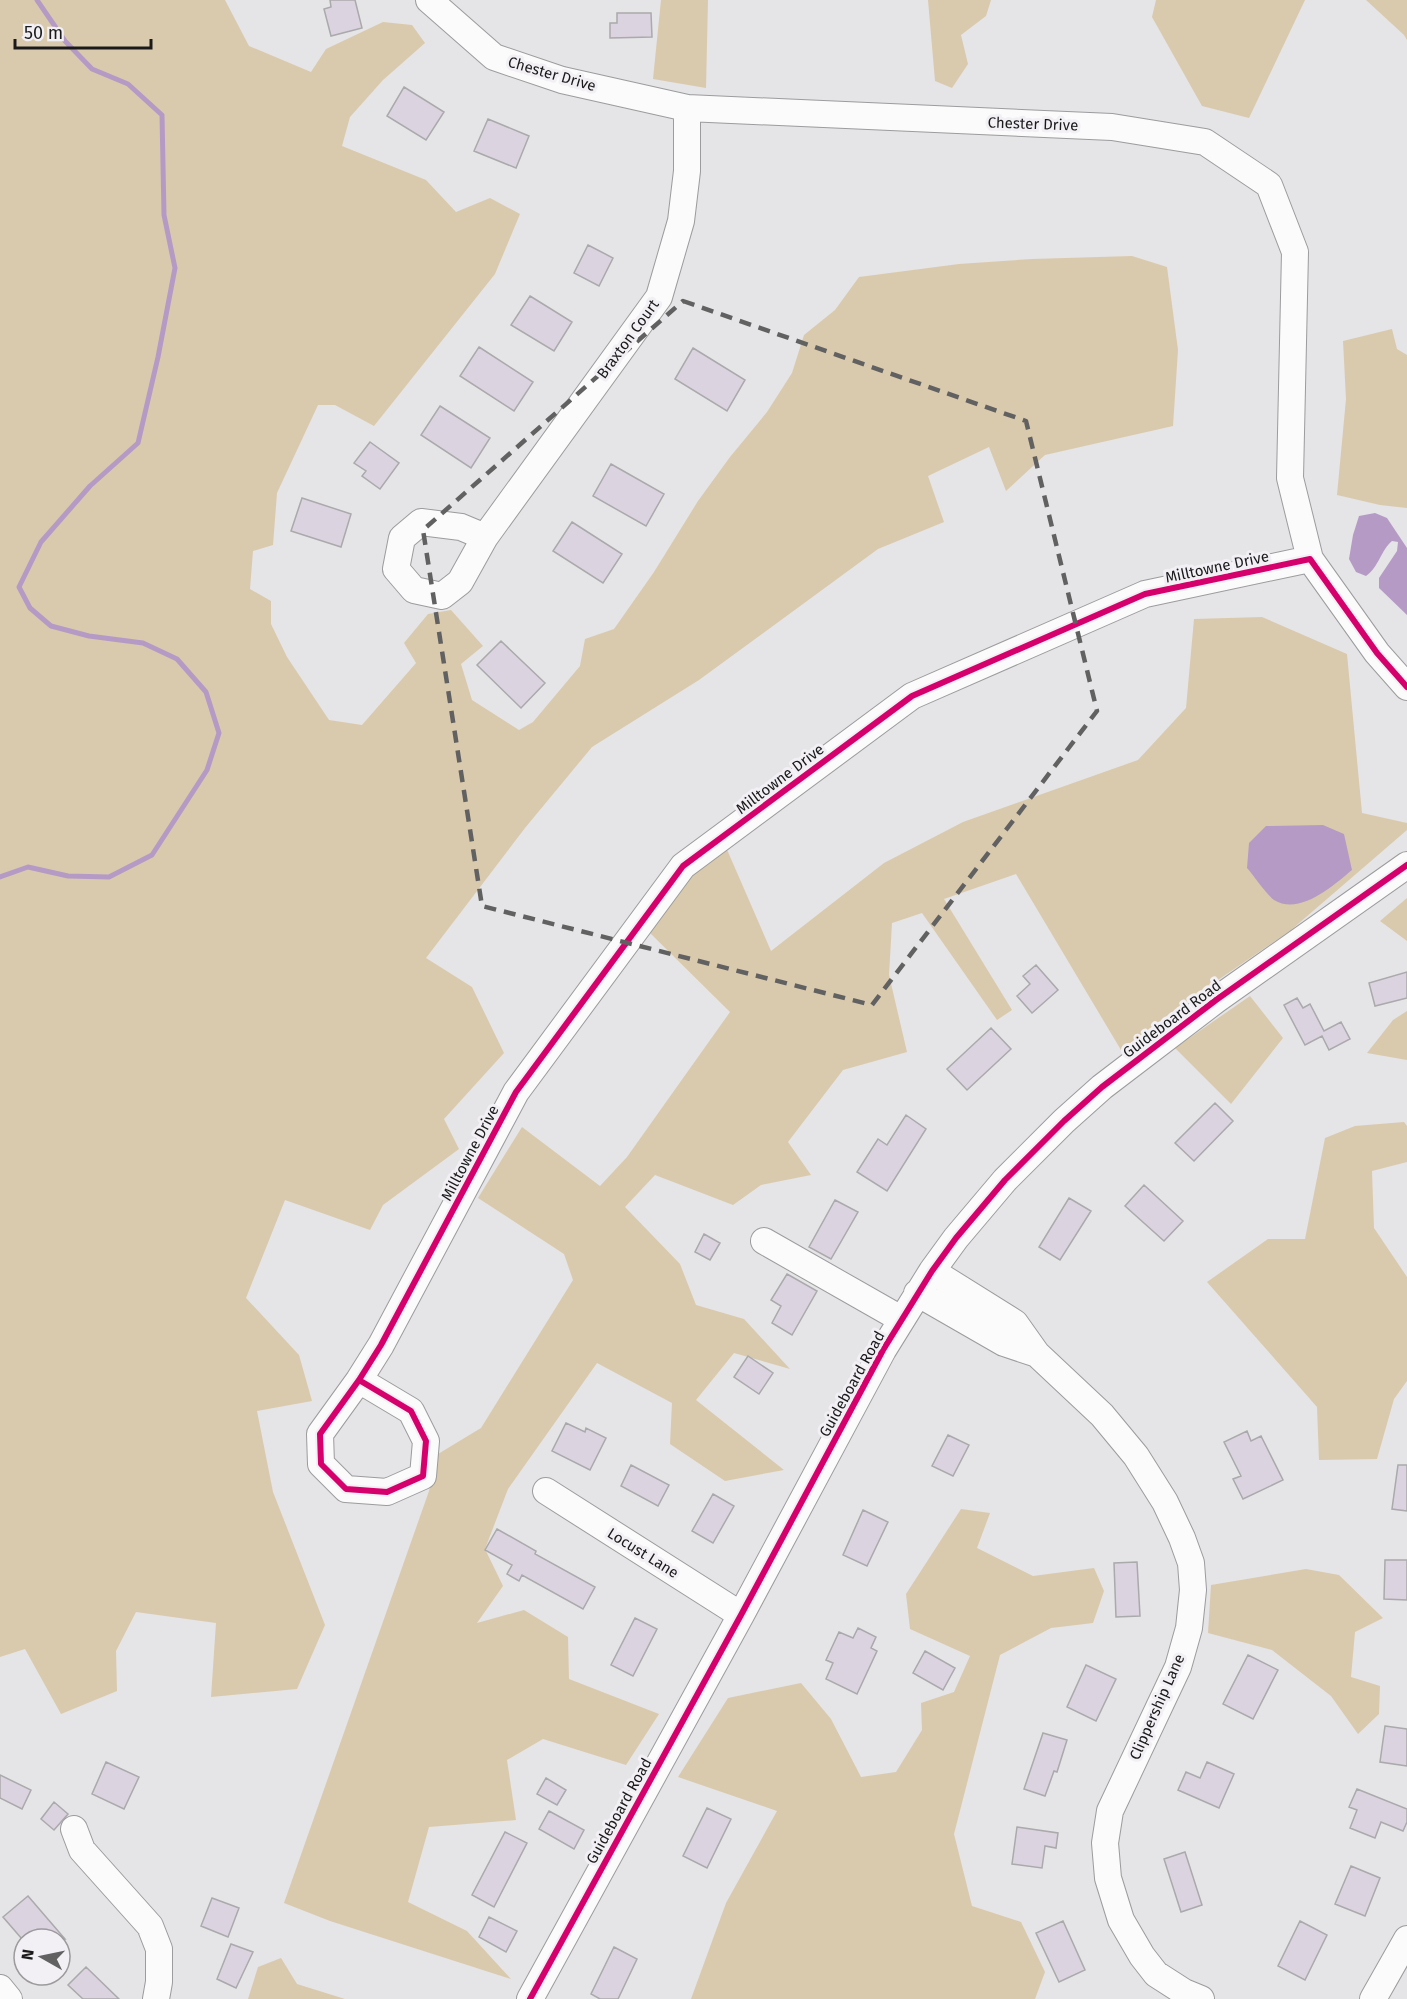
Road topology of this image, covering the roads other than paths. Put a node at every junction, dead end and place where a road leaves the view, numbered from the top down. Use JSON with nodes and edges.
{"nodes":[{"id":1,"x":429,"y":0,"type":"edge"},
{"id":2,"x":687,"y":108,"type":"junction"},
{"id":3,"x":485,"y":537,"type":"dead end"},
{"id":4,"x":1310,"y":559,"type":"junction"},
{"id":5,"x":1407,"y":687,"type":"edge"},
{"id":6,"x":1407,"y":865,"type":"edge"},
{"id":7,"x":764,"y":1241,"type":"dead end"},
{"id":8,"x":932,"y":1270,"type":"junction"},
{"id":9,"x":917,"y":1293,"type":"junction"},
{"id":10,"x":902,"y":1319,"type":"junction"},
{"id":11,"x":1037,"y":1354,"type":"junction"},
{"id":12,"x":359,"y":1380,"type":"junction"},
{"id":13,"x":546,"y":1491,"type":"dead end"},
{"id":14,"x":741,"y":1615,"type":"junction"},
{"id":15,"x":74,"y":1829,"type":"dead end"},
{"id":16,"x":1407,"y":1939,"type":"edge"},
{"id":17,"x":0,"y":1988,"type":"edge"},
{"id":18,"x":9,"y":1999,"type":"edge"},
{"id":19,"x":156,"y":1999,"type":"edge"},
{"id":20,"x":530,"y":1999,"type":"edge"},
{"id":21,"x":1201,"y":1999,"type":"edge"},
{"id":22,"x":1373,"y":1999,"type":"edge"}],
"edges":[{"from":1,"to":2,"type":"street","name":"Chester Drive"},
{"from":2,"to":3,"type":"street","name":"Braxton Court"},
{"from":2,"to":4,"type":"street","name":"Chester Drive"},
{"from":4,"to":5,"type":"street"},
{"from":4,"to":12,"type":"street","name":"Milltowne Drive"},
{"from":6,"to":8,"type":"street","name":"Guideboard Road"},
{"from":7,"to":10,"type":"street"},
{"from":8,"to":9,"type":"street","name":"Guideboard Road"},
{"from":8,"to":11,"type":"street","name":"Clippership Lane"},
{"from":9,"to":10,"type":"street","name":"Guideboard Road"},
{"from":9,"to":11,"type":"street","name":"Clippership Lane"},
{"from":10,"to":14,"type":"street","name":"Guideboard Road"},
{"from":11,"to":21,"type":"street","name":"Clippership Lane"},
{"from":12,"to":12,"type":"street","name":"Milltowne Drive"},
{"from":13,"to":14,"type":"street","name":"Locust Lane"},
{"from":14,"to":20,"type":"street","name":"Guideboard Road"},
{"from":15,"to":19,"type":"street"},
{"from":16,"to":22,"type":"street"},
{"from":17,"to":18,"type":"street"}]}
